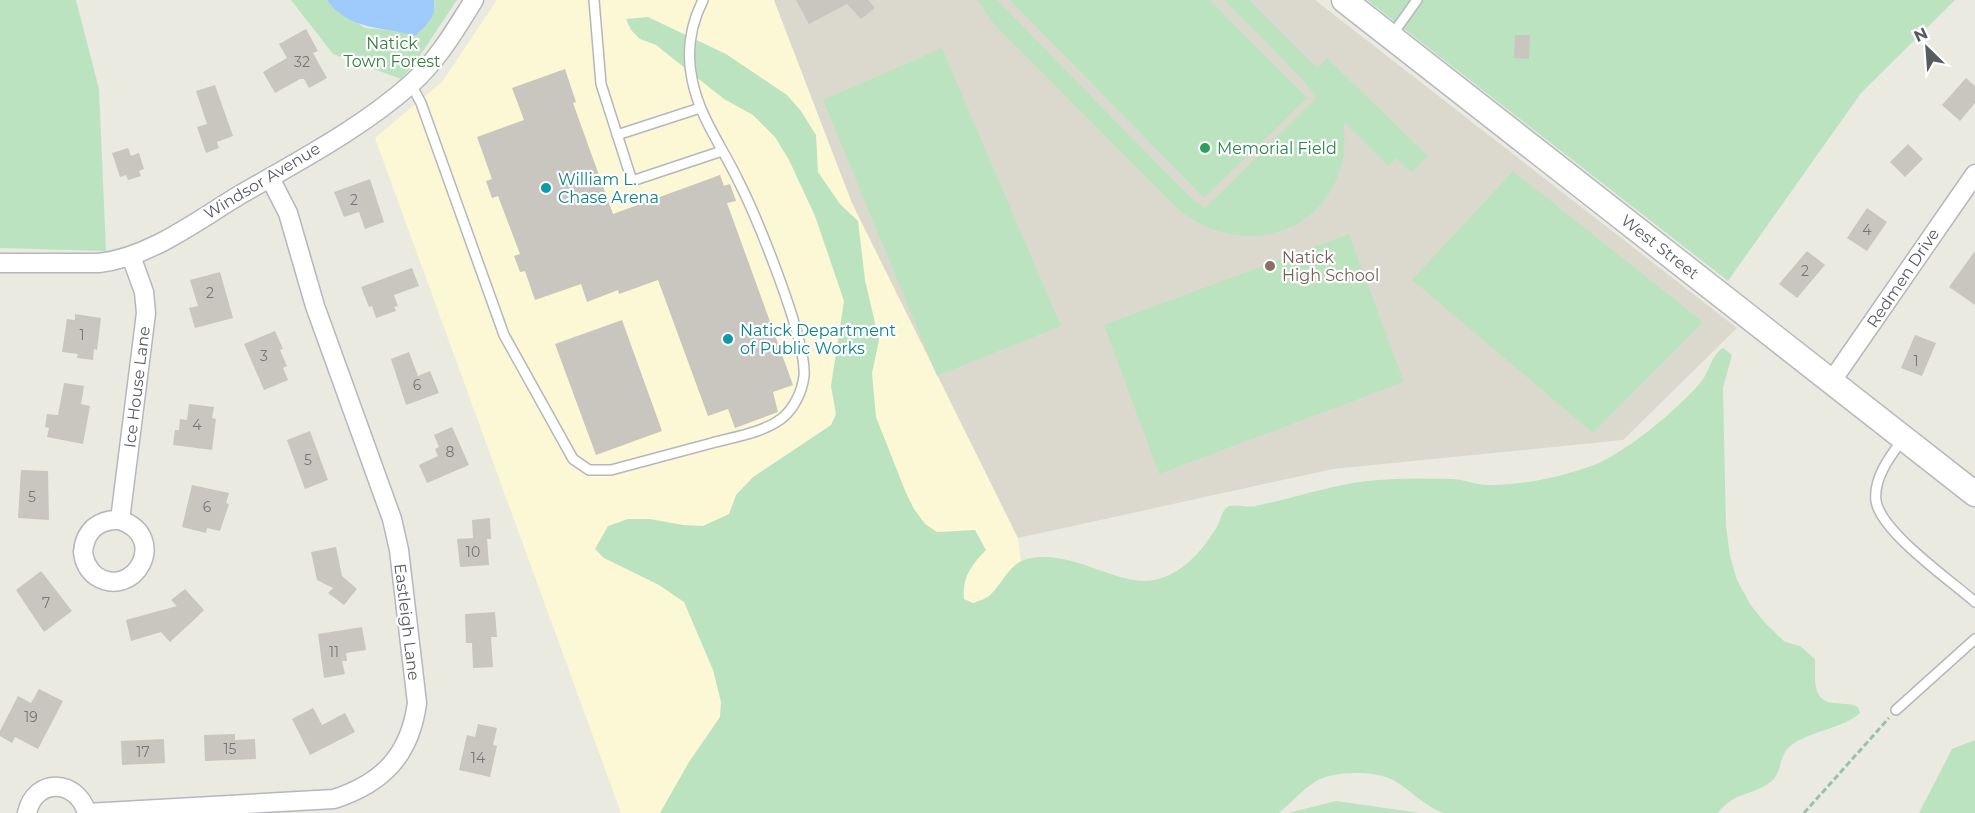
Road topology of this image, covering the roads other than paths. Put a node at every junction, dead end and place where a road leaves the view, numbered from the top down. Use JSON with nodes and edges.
{"nodes":[{"id":1,"x":474,"y":0,"type":"edge"},
{"id":2,"x":594,"y":0,"type":"edge"},
{"id":3,"x":703,"y":0,"type":"edge"},
{"id":4,"x":1344,"y":0,"type":"edge"},
{"id":5,"x":1417,"y":0,"type":"edge"},
{"id":6,"x":1391,"y":37,"type":"junction"},
{"id":7,"x":411,"y":84,"type":"junction"},
{"id":8,"x":700,"y":108,"type":"junction"},
{"id":9,"x":617,"y":135,"type":"junction"},
{"id":10,"x":722,"y":151,"type":"junction"},
{"id":11,"x":1975,"y":174,"type":"edge"},
{"id":12,"x":270,"y":178,"type":"junction"},
{"id":13,"x":131,"y":256,"type":"junction"},
{"id":14,"x":0,"y":262,"type":"edge"},
{"id":15,"x":1831,"y":382,"type":"junction"},
{"id":16,"x":1904,"y":439,"type":"junction"},
{"id":17,"x":1975,"y":494,"type":"edge"},
{"id":18,"x":120,"y":520,"type":"dead end"},
{"id":19,"x":1975,"y":602,"type":"edge"},
{"id":20,"x":1975,"y":639,"type":"edge"},
{"id":21,"x":1896,"y":710,"type":"road end"},
{"id":22,"x":27,"y":813,"type":"edge"},
{"id":23,"x":87,"y":813,"type":"edge"}],
"edges":[{"from":1,"to":7,"type":"street","name":"Windsor Avenue"},
{"from":2,"to":9,"type":"lane"},
{"from":3,"to":8,"type":"lane"},
{"from":4,"to":6,"type":"street","name":"West Street"},
{"from":5,"to":6,"type":"lane"},
{"from":6,"to":15,"type":"street","name":"West Street"},
{"from":7,"to":10,"type":"lane"},
{"from":7,"to":12,"type":"street","name":"Windsor Avenue"},
{"from":8,"to":9,"type":"lane"},
{"from":8,"to":10,"type":"lane"},
{"from":9,"to":10,"type":"lane"},
{"from":11,"to":15,"type":"street","name":"Redmen Drive"},
{"from":12,"to":13,"type":"street","name":"Windsor Avenue"},
{"from":12,"to":23,"type":"street","name":"Eastleigh Lane"},
{"from":13,"to":14,"type":"street","name":"Windsor Avenue"},
{"from":13,"to":18,"type":"street","name":"Ice House Lane"},
{"from":15,"to":16,"type":"street","name":"West Street"},
{"from":16,"to":17,"type":"street","name":"West Street"},
{"from":16,"to":19,"type":"lane"},
{"from":20,"to":21,"type":"lane"},
{"from":22,"to":23,"type":"street","name":"Eastleigh Lane"}]}
